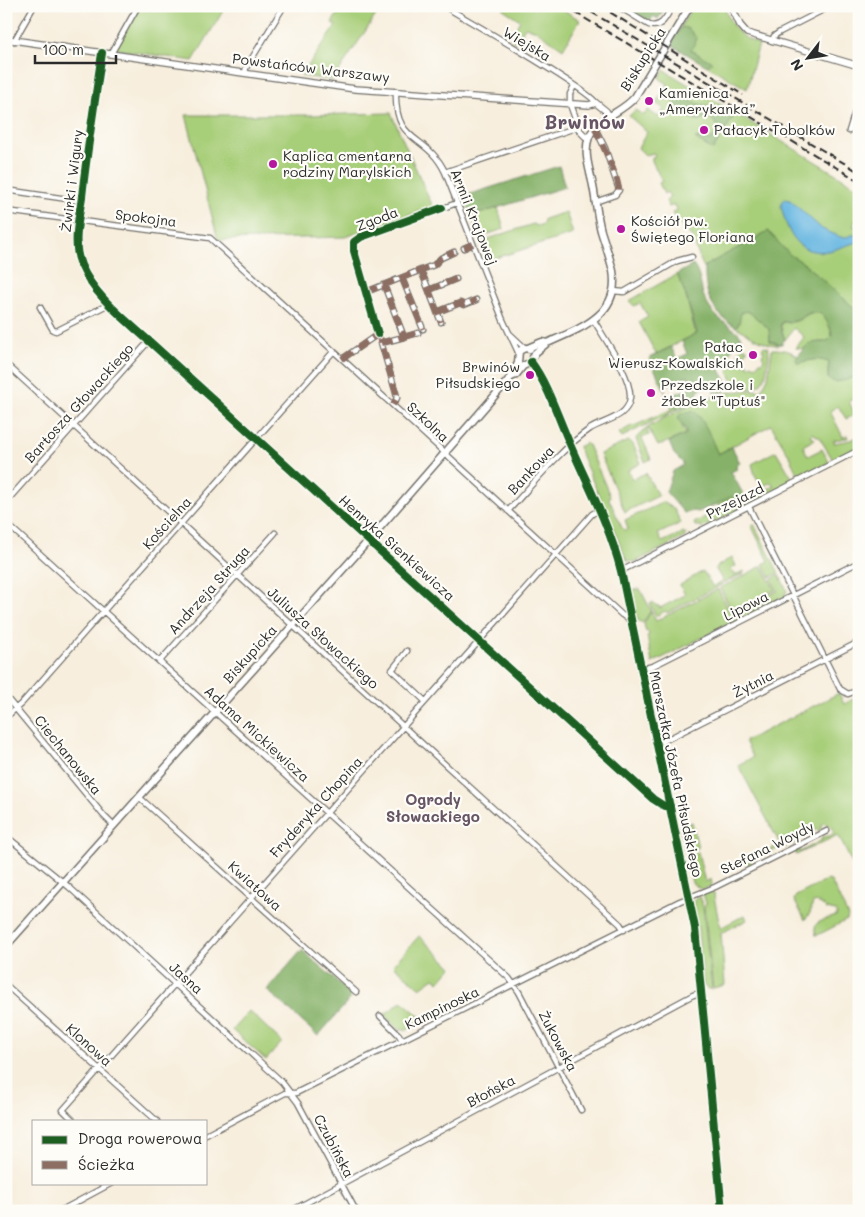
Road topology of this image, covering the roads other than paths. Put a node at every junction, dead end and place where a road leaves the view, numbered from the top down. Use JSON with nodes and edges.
{"nodes":[{"id":1,"x":34,"y":6,"type":"edge"},
{"id":2,"x":138,"y":6,"type":"edge"},
{"id":3,"x":284,"y":6,"type":"edge"},
{"id":4,"x":444,"y":6,"type":"edge"},
{"id":5,"x":618,"y":6,"type":"edge"},
{"id":6,"x":672,"y":6,"type":"edge"},
{"id":7,"x":690,"y":6,"type":"edge"},
{"id":8,"x":731,"y":6,"type":"edge"},
{"id":9,"x":831,"y":6,"type":"edge"},
{"id":10,"x":6,"y":39,"type":"edge"},
{"id":11,"x":14,"y":40,"type":"junction"},
{"id":12,"x":772,"y":41,"type":"junction"},
{"id":13,"x":102,"y":53,"type":"junction"},
{"id":14,"x":111,"y":54,"type":"junction"},
{"id":15,"x":859,"y":66,"type":"edge"},
{"id":16,"x":245,"y":73,"type":"junction"},
{"id":17,"x":574,"y":86,"type":"junction"},
{"id":18,"x":396,"y":91,"type":"junction"},
{"id":19,"x":859,"y":99,"type":"edge"},
{"id":20,"x":570,"y":103,"type":"junction"},
{"id":21,"x":596,"y":103,"type":"junction"},
{"id":22,"x":609,"y":116,"type":"junction"},
{"id":23,"x":578,"y":127,"type":"junction"},
{"id":24,"x":594,"y":128,"type":"junction"},
{"id":25,"x":849,"y":131,"type":"dead end"},
{"id":26,"x":588,"y":139,"type":"junction"},
{"id":27,"x":445,"y":172,"type":"junction"},
{"id":28,"x":6,"y":190,"type":"edge"},
{"id":29,"x":81,"y":201,"type":"junction"},
{"id":30,"x":595,"y":202,"type":"junction"},
{"id":31,"x":457,"y":203,"type":"junction"},
{"id":32,"x":6,"y":211,"type":"edge"},
{"id":33,"x":78,"y":221,"type":"junction"},
{"id":34,"x":210,"y":238,"type":"joint"},
{"id":35,"x":473,"y":244,"type":"junction"},
{"id":36,"x":464,"y":248,"type":"dead end"},
{"id":37,"x":454,"y":252,"type":"dead end"},
{"id":38,"x":692,"y":257,"type":"dead end"},
{"id":39,"x":421,"y":270,"type":"junction"},
{"id":40,"x":402,"y":278,"type":"junction"},
{"id":41,"x":456,"y":279,"type":"dead end"},
{"id":42,"x":384,"y":285,"type":"junction"},
{"id":43,"x":429,"y":290,"type":"junction"},
{"id":44,"x":613,"y":291,"type":"junction"},
{"id":45,"x":366,"y":292,"type":"junction"},
{"id":46,"x":476,"y":300,"type":"dead end"},
{"id":47,"x":108,"y":304,"type":"junction"},
{"id":48,"x":40,"y":306,"type":"dead end"},
{"id":49,"x":437,"y":312,"type":"junction"},
{"id":50,"x":593,"y":319,"type":"junction"},
{"id":51,"x":441,"y":322,"type":"dead end"},
{"id":52,"x":423,"y":329,"type":"dead end"},
{"id":53,"x":418,"y":333,"type":"dead end"},
{"id":54,"x":378,"y":334,"type":"junction"},
{"id":55,"x":510,"y":334,"type":"junction"},
{"id":56,"x":404,"y":337,"type":"junction"},
{"id":57,"x":149,"y":341,"type":"junction"},
{"id":58,"x":381,"y":343,"type":"junction"},
{"id":59,"x":547,"y":343,"type":"junction"},
{"id":60,"x":526,"y":348,"type":"junction"},
{"id":61,"x":334,"y":352,"type":"junction"},
{"id":62,"x":518,"y":356,"type":"junction"},
{"id":63,"x":342,"y":359,"type":"junction"},
{"id":64,"x":530,"y":360,"type":"junction"},
{"id":65,"x":6,"y":364,"type":"edge"},
{"id":66,"x":511,"y":377,"type":"junction"},
{"id":67,"x":393,"y":405,"type":"junction"},
{"id":68,"x":74,"y":426,"type":"junction"},
{"id":69,"x":257,"y":438,"type":"junction"},
{"id":70,"x":570,"y":445,"type":"junction"},
{"id":71,"x":859,"y":450,"type":"edge"},
{"id":72,"x":444,"y":452,"type":"junction"},
{"id":73,"x":6,"y":502,"type":"edge"},
{"id":74,"x":749,"y":507,"type":"junction"},
{"id":75,"x":508,"y":510,"type":"junction"},
{"id":76,"x":599,"y":510,"type":"junction"},
{"id":77,"x":6,"y":523,"type":"edge"},
{"id":78,"x":182,"y":524,"type":"junction"},
{"id":79,"x":275,"y":533,"type":"dead end"},
{"id":80,"x":369,"y":540,"type":"junction"},
{"id":81,"x":556,"y":555,"type":"junction"},
{"id":82,"x":859,"y":562,"type":"edge"},
{"id":83,"x":621,"y":571,"type":"junction"},
{"id":84,"x":237,"y":575,"type":"junction"},
{"id":85,"x":793,"y":595,"type":"junction"},
{"id":86,"x":105,"y":611,"type":"junction"},
{"id":87,"x":632,"y":622,"type":"junction"},
{"id":88,"x":293,"y":624,"type":"junction"},
{"id":89,"x":480,"y":640,"type":"junction"},
{"id":90,"x":859,"y":642,"type":"edge"},
{"id":91,"x":407,"y":652,"type":"dead end"},
{"id":92,"x":825,"y":659,"type":"junction"},
{"id":93,"x":160,"y":661,"type":"junction"},
{"id":94,"x":642,"y":669,"type":"junction"},
{"id":95,"x":859,"y":690,"type":"edge"},
{"id":96,"x":6,"y":697,"type":"edge"},
{"id":97,"x":425,"y":701,"type":"junction"},
{"id":98,"x":16,"y":709,"type":"junction"},
{"id":99,"x":215,"y":711,"type":"junction"},
{"id":100,"x":6,"y":717,"type":"edge"},
{"id":101,"x":403,"y":726,"type":"junction"},
{"id":102,"x":658,"y":744,"type":"junction"},
{"id":103,"x":139,"y":796,"type":"junction"},
{"id":104,"x":670,"y":806,"type":"junction"},
{"id":105,"x":326,"y":812,"type":"junction"},
{"id":106,"x":114,"y":826,"type":"junction"},
{"id":107,"x":827,"y":831,"type":"dead end"},
{"id":108,"x":6,"y":836,"type":"edge"},
{"id":109,"x":63,"y":882,"type":"junction"},
{"id":110,"x":251,"y":897,"type":"junction"},
{"id":111,"x":689,"y":898,"type":"junction"},
{"id":112,"x":624,"y":930,"type":"junction"},
{"id":113,"x":6,"y":946,"type":"edge"},
{"id":114,"x":175,"y":984,"type":"junction"},
{"id":115,"x":514,"y":984,"type":"junction"},
{"id":116,"x":6,"y":986,"type":"edge"},
{"id":117,"x":356,"y":992,"type":"dead end"},
{"id":118,"x":702,"y":993,"type":"junction"},
{"id":119,"x":380,"y":1016,"type":"dead end"},
{"id":120,"x":402,"y":1040,"type":"junction"},
{"id":121,"x":560,"y":1067,"type":"junction"},
{"id":122,"x":99,"y":1070,"type":"junction"},
{"id":123,"x":291,"y":1093,"type":"junction"},
{"id":124,"x":581,"y":1110,"type":"dead end"},
{"id":125,"x":73,"y":1120,"type":"edge"},
{"id":126,"x":156,"y":1120,"type":"edge"},
{"id":127,"x":208,"y":1135,"type":"edge"},
{"id":128,"x":110,"y":1184,"type":"edge"},
{"id":129,"x":341,"y":1184,"type":"junction"},
{"id":130,"x":60,"y":1211,"type":"edge"},
{"id":131,"x":291,"y":1211,"type":"edge"},
{"id":132,"x":356,"y":1211,"type":"edge"},
{"id":133,"x":722,"y":1211,"type":"edge"}],
"edges":[{"from":1,"to":11,"type":"street"},
{"from":2,"to":14,"type":"street"},
{"from":3,"to":16,"type":"street"},
{"from":4,"to":17,"type":"street","name":"Wiejska"},
{"from":5,"to":6,"type":"street"},
{"from":7,"to":22,"type":"main road","name":"Biskupicka"},
{"from":8,"to":12,"type":"street"},
{"from":9,"to":12,"type":"street"},
{"from":10,"to":11,"type":"street","name":"Powstańców Warszawy"},
{"from":11,"to":13,"type":"street","name":"Powstańców Warszawy"},
{"from":12,"to":15,"type":"street"},
{"from":13,"to":14,"type":"street","name":"Powstańców Warszawy"},
{"from":13,"to":29,"type":"street","name":"Żwirki i Wigury"},
{"from":14,"to":16,"type":"street","name":"Powstańców Warszawy"},
{"from":16,"to":18,"type":"street","name":"Powstańców Warszawy"},
{"from":17,"to":20,"type":"street"},
{"from":17,"to":21,"type":"street","name":"Wiejska"},
{"from":18,"to":20,"type":"street","name":"Powstańców Warszawy"},
{"from":18,"to":27,"type":"street","name":"Armii Krajowej"},
{"from":19,"to":25,"type":"street"},
{"from":20,"to":21,"type":"street","name":"Powstańców Warszawy"},
{"from":20,"to":23,"type":"street"},
{"from":21,"to":22,"type":"street"},
{"from":22,"to":24,"type":"main road","name":"Biskupicka"},
{"from":23,"to":26,"type":"street"},
{"from":23,"to":27,"type":"street"},
{"from":24,"to":26,"type":"main road"},
{"from":24,"to":30,"type":"street"},
{"from":26,"to":30,"type":"main road"},
{"from":27,"to":31,"type":"street","name":"Armii Krajowej"},
{"from":28,"to":29,"type":"street"},
{"from":29,"to":33,"type":"street","name":"Żwirki i Wigury"},
{"from":30,"to":44,"type":"main road"},
{"from":31,"to":35,"type":"street","name":"Armii Krajowej"},
{"from":31,"to":45,"type":"street","name":"Zgoda"},
{"from":32,"to":33,"type":"street","name":"Spokojna"},
{"from":33,"to":34,"type":"street","name":"Spokojna"},
{"from":33,"to":47,"type":"street","name":"Żwirki i Wigury"},
{"from":34,"to":61,"type":"street","name":"Szkolna"},
{"from":35,"to":36,"type":"street"},
{"from":35,"to":55,"type":"street","name":"Armii Krajowej"},
{"from":37,"to":39,"type":"street"},
{"from":38,"to":44,"type":"street"},
{"from":39,"to":40,"type":"street"},
{"from":39,"to":43,"type":"street"},
{"from":40,"to":42,"type":"street"},
{"from":40,"to":52,"type":"street"},
{"from":41,"to":43,"type":"street"},
{"from":42,"to":45,"type":"street"},
{"from":42,"to":56,"type":"street"},
{"from":43,"to":49,"type":"street"},
{"from":44,"to":50,"type":"main road","name":"Biskupicka"},
{"from":45,"to":54,"type":"street","name":"Zgoda"},
{"from":46,"to":49,"type":"street"},
{"from":47,"to":48,"type":"street"},
{"from":47,"to":57,"type":"street","name":"Henryka Sienkiewicza"},
{"from":49,"to":51,"type":"street"},
{"from":50,"to":59,"type":"main road","name":"Biskupicka"},
{"from":50,"to":70,"type":"street","name":"Bankowa"},
{"from":53,"to":56,"type":"street"},
{"from":54,"to":58,"type":"street","name":"Zgoda"},
{"from":54,"to":63,"type":"street"},
{"from":55,"to":60,"type":"street","name":"Armii Krajowej"},
{"from":55,"to":62,"type":"street","name":"Armii Krajowej"},
{"from":56,"to":58,"type":"street"},
{"from":57,"to":68,"type":"street","name":"Bartosza Głowackiego"},
{"from":57,"to":69,"type":"street","name":"Henryka Sienkiewicza"},
{"from":58,"to":67,"type":"street","name":"Zgoda"},
{"from":59,"to":60,"type":"main road","name":"Biskupicka"},
{"from":59,"to":64,"type":"main road","name":"Biskupicka"},
{"from":60,"to":62,"type":"main road","name":"Biskupicka"},
{"from":60,"to":64,"type":"main road"},
{"from":61,"to":63,"type":"street","name":"Szkolna"},
{"from":61,"to":69,"type":"street","name":"Kościelna"},
{"from":62,"to":64,"type":"main road"},
{"from":62,"to":66,"type":"main road","name":"Biskupicka"},
{"from":63,"to":67,"type":"street","name":"Szkolna"},
{"from":64,"to":66,"type":"main road","name":"Biskupicka"},
{"from":64,"to":70,"type":"street","name":"Marszałka Józefa Piłsudskiego"},
{"from":65,"to":68,"type":"street","name":"Juliusza Słowackiego"},
{"from":66,"to":72,"type":"main road","name":"Biskupicka"},
{"from":67,"to":72,"type":"street","name":"Szkolna"},
{"from":68,"to":73,"type":"street","name":"Bartosza Głowackiego"},
{"from":68,"to":78,"type":"street","name":"Juliusza Słowackiego"},
{"from":69,"to":78,"type":"street","name":"Kościelna"},
{"from":69,"to":80,"type":"street","name":"Henryka Sienkiewicza"},
{"from":70,"to":75,"type":"street","name":"Bankowa"},
{"from":70,"to":76,"type":"street","name":"Marszałka Józefa Piłsudskiego"},
{"from":71,"to":74,"type":"street","name":"Przejazd"},
{"from":72,"to":75,"type":"street","name":"Szkolna"},
{"from":72,"to":80,"type":"main road","name":"Biskupicka"},
{"from":74,"to":83,"type":"street","name":"Przejazd"},
{"from":74,"to":85,"type":"street"},
{"from":75,"to":81,"type":"street","name":"Szkolna"},
{"from":76,"to":81,"type":"street","name":"Fryderyka Chopina"},
{"from":76,"to":83,"type":"street","name":"Marszałka Józefa Piłsudskiego"},
{"from":77,"to":86,"type":"street","name":"Adama Mickiewicza"},
{"from":78,"to":84,"type":"street","name":"Juliusza Słowackiego"},
{"from":78,"to":86,"type":"street","name":"Kościelna"},
{"from":79,"to":84,"type":"street","name":"Andrzeja Struga"},
{"from":80,"to":88,"type":"main road","name":"Biskupicka"},
{"from":80,"to":89,"type":"street","name":"Henryka Sienkiewicza"},
{"from":81,"to":87,"type":"street","name":"Szkolna"},
{"from":81,"to":89,"type":"street","name":"Fryderyka Chopina"},
{"from":82,"to":85,"type":"street","name":"Lipowa"},
{"from":83,"to":87,"type":"street","name":"Marszałka Józefa Piłsudskiego"},
{"from":84,"to":88,"type":"street","name":"Juliusza Słowackiego"},
{"from":84,"to":93,"type":"street","name":"Andrzeja Struga"},
{"from":85,"to":92,"type":"street"},
{"from":85,"to":94,"type":"street","name":"Lipowa"},
{"from":86,"to":93,"type":"street","name":"Adama Mickiewicza"},
{"from":86,"to":98,"type":"street","name":"Kościelna"},
{"from":87,"to":94,"type":"street","name":"Marszałka Józefa Piłsudskiego"},
{"from":88,"to":99,"type":"main road","name":"Biskupicka"},
{"from":88,"to":101,"type":"street","name":"Juliusza Słowackiego"},
{"from":89,"to":97,"type":"street","name":"Fryderyka Chopina"},
{"from":89,"to":104,"type":"street","name":"Henryka Sienkiewicza"},
{"from":90,"to":92,"type":"street","name":"Żytnia"},
{"from":91,"to":97,"type":"street"},
{"from":92,"to":95,"type":"street"},
{"from":92,"to":102,"type":"street","name":"Żytnia"},
{"from":93,"to":99,"type":"street","name":"Adama Mickiewicza"},
{"from":94,"to":102,"type":"street","name":"Marszałka Józefa Piłsudskiego"},
{"from":96,"to":98,"type":"street","name":"Ciechanowska"},
{"from":97,"to":101,"type":"street","name":"Fryderyka Chopina"},
{"from":98,"to":100,"type":"street","name":"Kościelna"},
{"from":98,"to":106,"type":"street","name":"Ciechanowska"},
{"from":99,"to":103,"type":"main road","name":"Biskupicka"},
{"from":99,"to":105,"type":"street","name":"Adama Mickiewicza"},
{"from":101,"to":105,"type":"street","name":"Fryderyka Chopina"},
{"from":101,"to":112,"type":"street","name":"Juliusza Słowackiego"},
{"from":102,"to":104,"type":"street","name":"Marszałka Józefa Piłsudskiego"},
{"from":103,"to":106,"type":"main road","name":"Biskupicka"},
{"from":103,"to":110,"type":"street","name":"Kwiatowa"},
{"from":104,"to":111,"type":"street","name":"Marszałka Józefa Piłsudskiego"},
{"from":105,"to":110,"type":"street","name":"Fryderyka Chopina"},
{"from":105,"to":115,"type":"street","name":"Adama Mickiewicza"},
{"from":106,"to":109,"type":"main road","name":"Biskupicka"},
{"from":107,"to":111,"type":"street","name":"Stefana Woydy"},
{"from":108,"to":109,"type":"street","name":"Jasna"},
{"from":109,"to":113,"type":"main road","name":"Biskupicka"},
{"from":109,"to":114,"type":"street","name":"Jasna"},
{"from":110,"to":114,"type":"street","name":"Fryderyka Chopina"},
{"from":110,"to":117,"type":"street","name":"Kwiatowa"},
{"from":111,"to":112,"type":"street","name":"Kampinoska"},
{"from":111,"to":118,"type":"street","name":"Marszałka Józefa Piłsudskiego"},
{"from":112,"to":115,"type":"street","name":"Kampinoska"},
{"from":114,"to":122,"type":"street","name":"Fryderyka Chopina"},
{"from":114,"to":123,"type":"street","name":"Jasna"},
{"from":115,"to":120,"type":"street","name":"Kampinoska"},
{"from":115,"to":121,"type":"street","name":"Żukowska"},
{"from":116,"to":122,"type":"street","name":"Klonowa"},
{"from":118,"to":121,"type":"street","name":"Błońska"},
{"from":118,"to":133,"type":"street","name":"Marszałka Józefa Piłsudskiego"},
{"from":119,"to":120,"type":"street"},
{"from":120,"to":123,"type":"street","name":"Kampinoska"},
{"from":121,"to":124,"type":"street","name":"Żukowska"},
{"from":121,"to":129,"type":"street","name":"Błońska"},
{"from":122,"to":125,"type":"street","name":"Fryderyka Chopina"},
{"from":122,"to":126,"type":"street","name":"Klonowa"},
{"from":123,"to":127,"type":"street","name":"Kampinoska"},
{"from":123,"to":129,"type":"street","name":"Czubińska"},
{"from":128,"to":130,"type":"street"},
{"from":129,"to":131,"type":"street","name":"Błońska"},
{"from":129,"to":132,"type":"street","name":"Czubińska"}]}
